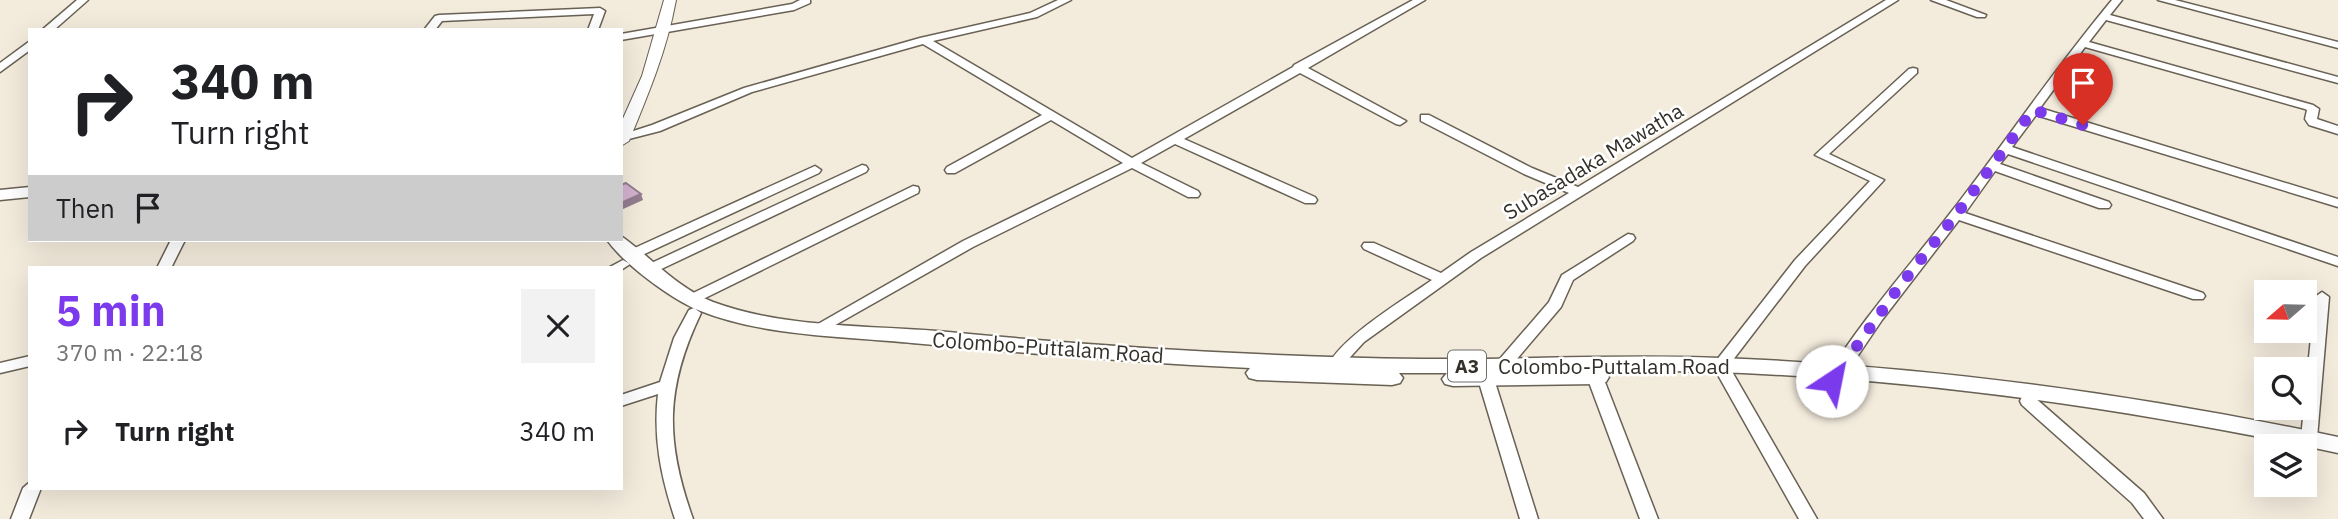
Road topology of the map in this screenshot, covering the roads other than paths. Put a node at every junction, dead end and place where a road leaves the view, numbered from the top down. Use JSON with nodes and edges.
{"nodes":[{"id":1,"x":83,"y":0,"type":"edge"},
{"id":2,"x":571,"y":0,"type":"edge"},
{"id":3,"x":670,"y":0,"type":"edge"},
{"id":4,"x":805,"y":0,"type":"edge"},
{"id":5,"x":1066,"y":0,"type":"edge"},
{"id":6,"x":1420,"y":0,"type":"edge"},
{"id":7,"x":1892,"y":0,"type":"edge"},
{"id":8,"x":1936,"y":0,"type":"edge"},
{"id":9,"x":2117,"y":0,"type":"edge"},
{"id":10,"x":2163,"y":0,"type":"edge"},
{"id":11,"x":566,"y":12,"type":"junction"},
{"id":12,"x":1981,"y":15,"type":"dead end"},
{"id":13,"x":2103,"y":16,"type":"junction"},
{"id":14,"x":49,"y":28,"type":"edge"},
{"id":15,"x":431,"y":28,"type":"edge"},
{"id":16,"x":594,"y":28,"type":"edge"},
{"id":17,"x":664,"y":29,"type":"junction"},
{"id":18,"x":623,"y":37,"type":"edge"},
{"id":19,"x":924,"y":40,"type":"junction"},
{"id":20,"x":2082,"y":43,"type":"junction"},
{"id":21,"x":2338,"y":45,"type":"edge"},
{"id":22,"x":28,"y":46,"type":"edge"},
{"id":23,"x":1298,"y":67,"type":"junction"},
{"id":24,"x":0,"y":69,"type":"edge"},
{"id":25,"x":1913,"y":71,"type":"dead end"},
{"id":26,"x":2338,"y":80,"type":"edge"},
{"id":27,"x":2033,"y":110,"type":"junction"},
{"id":28,"x":1051,"y":115,"type":"junction"},
{"id":29,"x":1425,"y":118,"type":"dead end"},
{"id":30,"x":1400,"y":121,"type":"dead end"},
{"id":31,"x":2338,"y":130,"type":"edge"},
{"id":32,"x":623,"y":137,"type":"edge"},
{"id":33,"x":623,"y":139,"type":"edge"},
{"id":34,"x":1175,"y":139,"type":"junction"},
{"id":35,"x":2005,"y":149,"type":"junction"},
{"id":36,"x":1132,"y":163,"type":"junction"},
{"id":37,"x":1993,"y":166,"type":"junction"},
{"id":38,"x":862,"y":169,"type":"dead end"},
{"id":39,"x":815,"y":170,"type":"dead end"},
{"id":40,"x":951,"y":170,"type":"dead end"},
{"id":41,"x":914,"y":190,"type":"dead end"},
{"id":42,"x":28,"y":192,"type":"edge"},
{"id":43,"x":1578,"y":192,"type":"junction"},
{"id":44,"x":1193,"y":194,"type":"dead end"},
{"id":45,"x":0,"y":195,"type":"edge"},
{"id":46,"x":28,"y":200,"type":"edge"},
{"id":47,"x":1310,"y":200,"type":"dead end"},
{"id":48,"x":0,"y":203,"type":"edge"},
{"id":49,"x":2338,"y":203,"type":"edge"},
{"id":50,"x":2104,"y":205,"type":"dead end"},
{"id":51,"x":1956,"y":215,"type":"junction"},
{"id":52,"x":1628,"y":238,"type":"dead end"},
{"id":53,"x":177,"y":242,"type":"edge"},
{"id":54,"x":603,"y":242,"type":"edge"},
{"id":55,"x":617,"y":242,"type":"edge"},
{"id":56,"x":1369,"y":246,"type":"dead end"},
{"id":57,"x":624,"y":262,"type":"edge"},
{"id":58,"x":2338,"y":262,"type":"edge"},
{"id":59,"x":165,"y":266,"type":"edge"},
{"id":60,"x":650,"y":270,"type":"junction"},
{"id":61,"x":1443,"y":279,"type":"junction"},
{"id":62,"x":2198,"y":296,"type":"dead end"},
{"id":63,"x":2322,"y":297,"type":"dead end"},
{"id":64,"x":695,"y":305,"type":"junction"},
{"id":65,"x":823,"y":327,"type":"junction"},
{"id":66,"x":28,"y":361,"type":"edge"},
{"id":67,"x":0,"y":368,"type":"edge"},
{"id":68,"x":1334,"y":370,"type":"junction"},
{"id":69,"x":1723,"y":370,"type":"junction"},
{"id":70,"x":1495,"y":375,"type":"junction"},
{"id":71,"x":1595,"y":377,"type":"junction"},
{"id":72,"x":1835,"y":377,"type":"junction"},
{"id":73,"x":667,"y":385,"type":"junction"},
{"id":74,"x":623,"y":400,"type":"edge"},
{"id":75,"x":2028,"y":401,"type":"junction"},
{"id":76,"x":2258,"y":434,"type":"edge"},
{"id":77,"x":2308,"y":434,"type":"edge"},
{"id":78,"x":2254,"y":440,"type":"edge"},
{"id":79,"x":2317,"y":445,"type":"edge"},
{"id":80,"x":2338,"y":445,"type":"edge"},
{"id":81,"x":2317,"y":449,"type":"edge"},
{"id":82,"x":2338,"y":458,"type":"edge"},
{"id":83,"x":31,"y":490,"type":"edge"},
{"id":84,"x":20,"y":519,"type":"edge"},
{"id":85,"x":684,"y":519,"type":"edge"},
{"id":86,"x":1529,"y":519,"type":"edge"},
{"id":87,"x":1649,"y":519,"type":"edge"},
{"id":88,"x":1808,"y":519,"type":"edge"},
{"id":89,"x":2154,"y":519,"type":"edge"}],
"edges":[{"from":1,"to":14,"type":"street"},
{"from":2,"to":11,"type":"street"},
{"from":3,"to":17,"type":"main road"},
{"from":4,"to":17,"type":"street"},
{"from":5,"to":19,"type":"street"},
{"from":6,"to":23,"type":"street"},
{"from":7,"to":43,"type":"street","name":"Subasadaka Mawatha"},
{"from":8,"to":12,"type":"street"},
{"from":9,"to":13,"type":"street"},
{"from":10,"to":21,"type":"street"},
{"from":11,"to":15,"type":"street"},
{"from":11,"to":16,"type":"street"},
{"from":13,"to":20,"type":"street"},
{"from":13,"to":26,"type":"street"},
{"from":17,"to":18,"type":"street"},
{"from":17,"to":32,"type":"main road"},
{"from":19,"to":28,"type":"street"},
{"from":19,"to":33,"type":"street"},
{"from":20,"to":27,"type":"street"},
{"from":20,"to":31,"type":"street"},
{"from":22,"to":24,"type":"street"},
{"from":23,"to":30,"type":"street"},
{"from":23,"to":34,"type":"street"},
{"from":25,"to":69,"type":"street"},
{"from":27,"to":35,"type":"street"},
{"from":27,"to":49,"type":"street"},
{"from":28,"to":36,"type":"street"},
{"from":28,"to":40,"type":"street"},
{"from":29,"to":43,"type":"street"},
{"from":34,"to":36,"type":"street"},
{"from":34,"to":47,"type":"street"},
{"from":35,"to":37,"type":"street"},
{"from":35,"to":58,"type":"street"},
{"from":36,"to":44,"type":"street"},
{"from":36,"to":65,"type":"street"},
{"from":37,"to":50,"type":"street"},
{"from":37,"to":51,"type":"street"},
{"from":38,"to":60,"type":"street"},
{"from":39,"to":57,"type":"street"},
{"from":41,"to":64,"type":"street"},
{"from":42,"to":45,"type":"highway"},
{"from":43,"to":61,"type":"street","name":"Subasadaka Mawatha"},
{"from":46,"to":48,"type":"highway"},
{"from":51,"to":62,"type":"street"},
{"from":51,"to":72,"type":"street"},
{"from":52,"to":70,"type":"street"},
{"from":53,"to":59,"type":"street"},
{"from":54,"to":57,"type":"highway","name":"Colombo-Puttalam Road","number":"A3"},
{"from":55,"to":57,"type":"highway","name":"Colombo-Puttalam Road","number":"A3"},
{"from":56,"to":61,"type":"street"},
{"from":57,"to":60,"type":"highway","name":"Colombo-Puttalam Road","number":"A3"},
{"from":57,"to":64,"type":"highway","name":"Colombo-Puttalam Road","number":"A3"},
{"from":60,"to":64,"type":"highway","name":"Colombo-Puttalam Road","number":"A3"},
{"from":61,"to":68,"type":"street","name":"Subasadaka Mawatha"},
{"from":63,"to":77,"type":"street"},
{"from":64,"to":65,"type":"highway","name":"Colombo-Puttalam Road","number":"A3"},
{"from":64,"to":68,"type":"highway","name":"Colombo-Puttalam Road","number":"A3"},
{"from":64,"to":73,"type":"street"},
{"from":65,"to":68,"type":"highway","name":"Colombo-Puttalam Road","number":"A3"},
{"from":66,"to":67,"type":"street"},
{"from":68,"to":70,"type":"highway","name":"Colombo-Puttalam Road","number":"A3"},
{"from":69,"to":70,"type":"highway","name":"Colombo-Puttalam Road","number":"A3"},
{"from":69,"to":71,"type":"highway","name":"Colombo-Puttalam Road","number":"A3"},
{"from":69,"to":72,"type":"highway","name":"Colombo-Puttalam Road","number":"A3"},
{"from":69,"to":88,"type":"street"},
{"from":70,"to":71,"type":"highway","name":"Colombo-Puttalam Road","number":"A3"},
{"from":70,"to":86,"type":"street"},
{"from":71,"to":87,"type":"street"},
{"from":72,"to":75,"type":"highway","name":"Colombo-Puttalam Road","number":"A3"},
{"from":72,"to":76,"type":"highway","name":"Colombo-Puttalam Road","number":"A3"},
{"from":73,"to":74,"type":"street"},
{"from":73,"to":85,"type":"street"},
{"from":75,"to":78,"type":"highway","name":"Colombo-Puttalam Road","number":"A3"},
{"from":75,"to":89,"type":"street"},
{"from":79,"to":80,"type":"highway","name":"Colombo-Puttalam Road","number":"A3"},
{"from":81,"to":82,"type":"highway","name":"Colombo-Puttalam Road","number":"A3"},
{"from":83,"to":84,"type":"street"}]}
